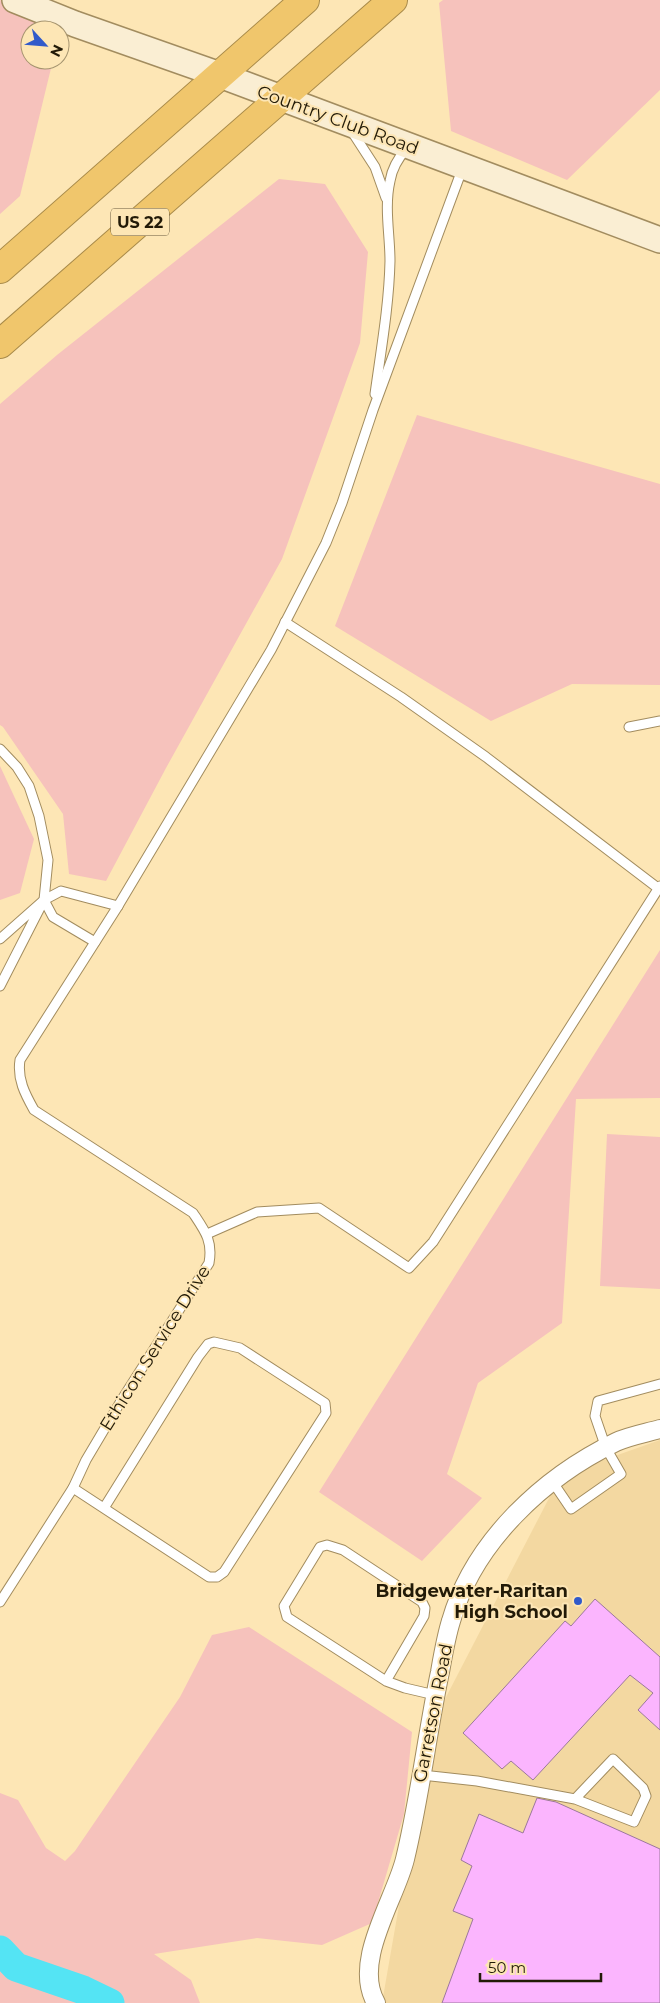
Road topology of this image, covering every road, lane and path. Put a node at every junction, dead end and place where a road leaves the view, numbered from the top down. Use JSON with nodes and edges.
{"nodes":[{"id":1,"x":16,"y":0,"type":"edge"},
{"id":2,"x":306,"y":0,"type":"edge"},
{"id":3,"x":393,"y":0,"type":"edge"},
{"id":4,"x":220,"y":75,"type":"junction"},
{"id":5,"x":280,"y":99,"type":"junction"},
{"id":6,"x":346,"y":124,"type":"junction"},
{"id":7,"x":409,"y":146,"type":"junction"},
{"id":8,"x":463,"y":166,"type":"junction"},
{"id":9,"x":387,"y":200,"type":"junction"},
{"id":10,"x":660,"y":240,"type":"edge"},
{"id":11,"x":0,"y":269,"type":"edge"},
{"id":12,"x":0,"y":344,"type":"edge"},
{"id":13,"x":373,"y":410,"type":"junction"},
{"id":14,"x":286,"y":622,"type":"junction"},
{"id":15,"x":660,"y":721,"type":"edge"},
{"id":16,"x":629,"y":727,"type":"dead end"},
{"id":17,"x":0,"y":749,"type":"edge"},
{"id":18,"x":660,"y":888,"type":"edge"},
{"id":19,"x":44,"y":900,"type":"junction"},
{"id":20,"x":118,"y":906,"type":"junction"},
{"id":21,"x":0,"y":939,"type":"edge"},
{"id":22,"x":95,"y":942,"type":"junction"},
{"id":23,"x":0,"y":986,"type":"edge"},
{"id":24,"x":207,"y":1234,"type":"junction"},
{"id":25,"x":660,"y":1384,"type":"edge"},
{"id":26,"x":660,"y":1429,"type":"edge"},
{"id":27,"x":606,"y":1448,"type":"junction"},
{"id":28,"x":552,"y":1481,"type":"junction"},
{"id":29,"x":73,"y":1488,"type":"junction"},
{"id":30,"x":104,"y":1508,"type":"junction"},
{"id":31,"x":0,"y":1602,"type":"edge"},
{"id":32,"x":386,"y":1681,"type":"junction"},
{"id":33,"x":435,"y":1696,"type":"junction"},
{"id":34,"x":422,"y":1775,"type":"junction"},
{"id":35,"x":575,"y":1798,"type":"junction"},
{"id":36,"x":376,"y":2003,"type":"edge"}],
"edges":[{"from":1,"to":4,"type":"street","name":"Country Club Road"},
{"from":2,"to":4,"type":"highway"},
{"from":3,"to":5,"type":"highway","number":"US 22"},
{"from":4,"to":5,"type":"street","name":"Country Club Road"},
{"from":4,"to":11,"type":"highway"},
{"from":5,"to":6,"type":"street","name":"Country Club Road"},
{"from":5,"to":12,"type":"highway","number":"US 22"},
{"from":6,"to":7,"type":"street","name":"Country Club Road"},
{"from":6,"to":9,"type":"lane"},
{"from":7,"to":8,"type":"street","name":"Country Club Road"},
{"from":7,"to":9,"type":"lane"},
{"from":8,"to":10,"type":"street","name":"Country Club Road"},
{"from":8,"to":13,"type":"lane"},
{"from":9,"to":13,"type":"lane"},
{"from":13,"to":14,"type":"lane","name":"Ethicon Service Drive"},
{"from":14,"to":18,"type":"lane"},
{"from":14,"to":20,"type":"lane","name":"Ethicon Service Drive"},
{"from":15,"to":16,"type":"lane"},
{"from":17,"to":19,"type":"lane"},
{"from":18,"to":24,"type":"lane"},
{"from":19,"to":20,"type":"lane"},
{"from":19,"to":21,"type":"lane"},
{"from":19,"to":22,"type":"lane"},
{"from":19,"to":23,"type":"lane"},
{"from":20,"to":22,"type":"lane","name":"Ethicon Service Drive"},
{"from":22,"to":24,"type":"lane","name":"Ethicon Service Drive"},
{"from":24,"to":29,"type":"lane","name":"Ethicon Service Drive"},
{"from":25,"to":27,"type":"lane"},
{"from":26,"to":27,"type":"street","name":"Garretson Road"},
{"from":27,"to":28,"type":"street","name":"Garretson Road"},
{"from":27,"to":28,"type":"lane"},
{"from":28,"to":33,"type":"street","name":"Garretson Road"},
{"from":29,"to":30,"type":"lane"},
{"from":29,"to":31,"type":"lane","name":"Ethicon Service Drive"},
{"from":30,"to":30,"type":"lane"},
{"from":32,"to":32,"type":"lane"},
{"from":32,"to":33,"type":"lane"},
{"from":33,"to":34,"type":"street","name":"Garretson Road"},
{"from":34,"to":35,"type":"lane"},
{"from":34,"to":36,"type":"street","name":"Garretson Road"},
{"from":35,"to":35,"type":"lane"}]}
